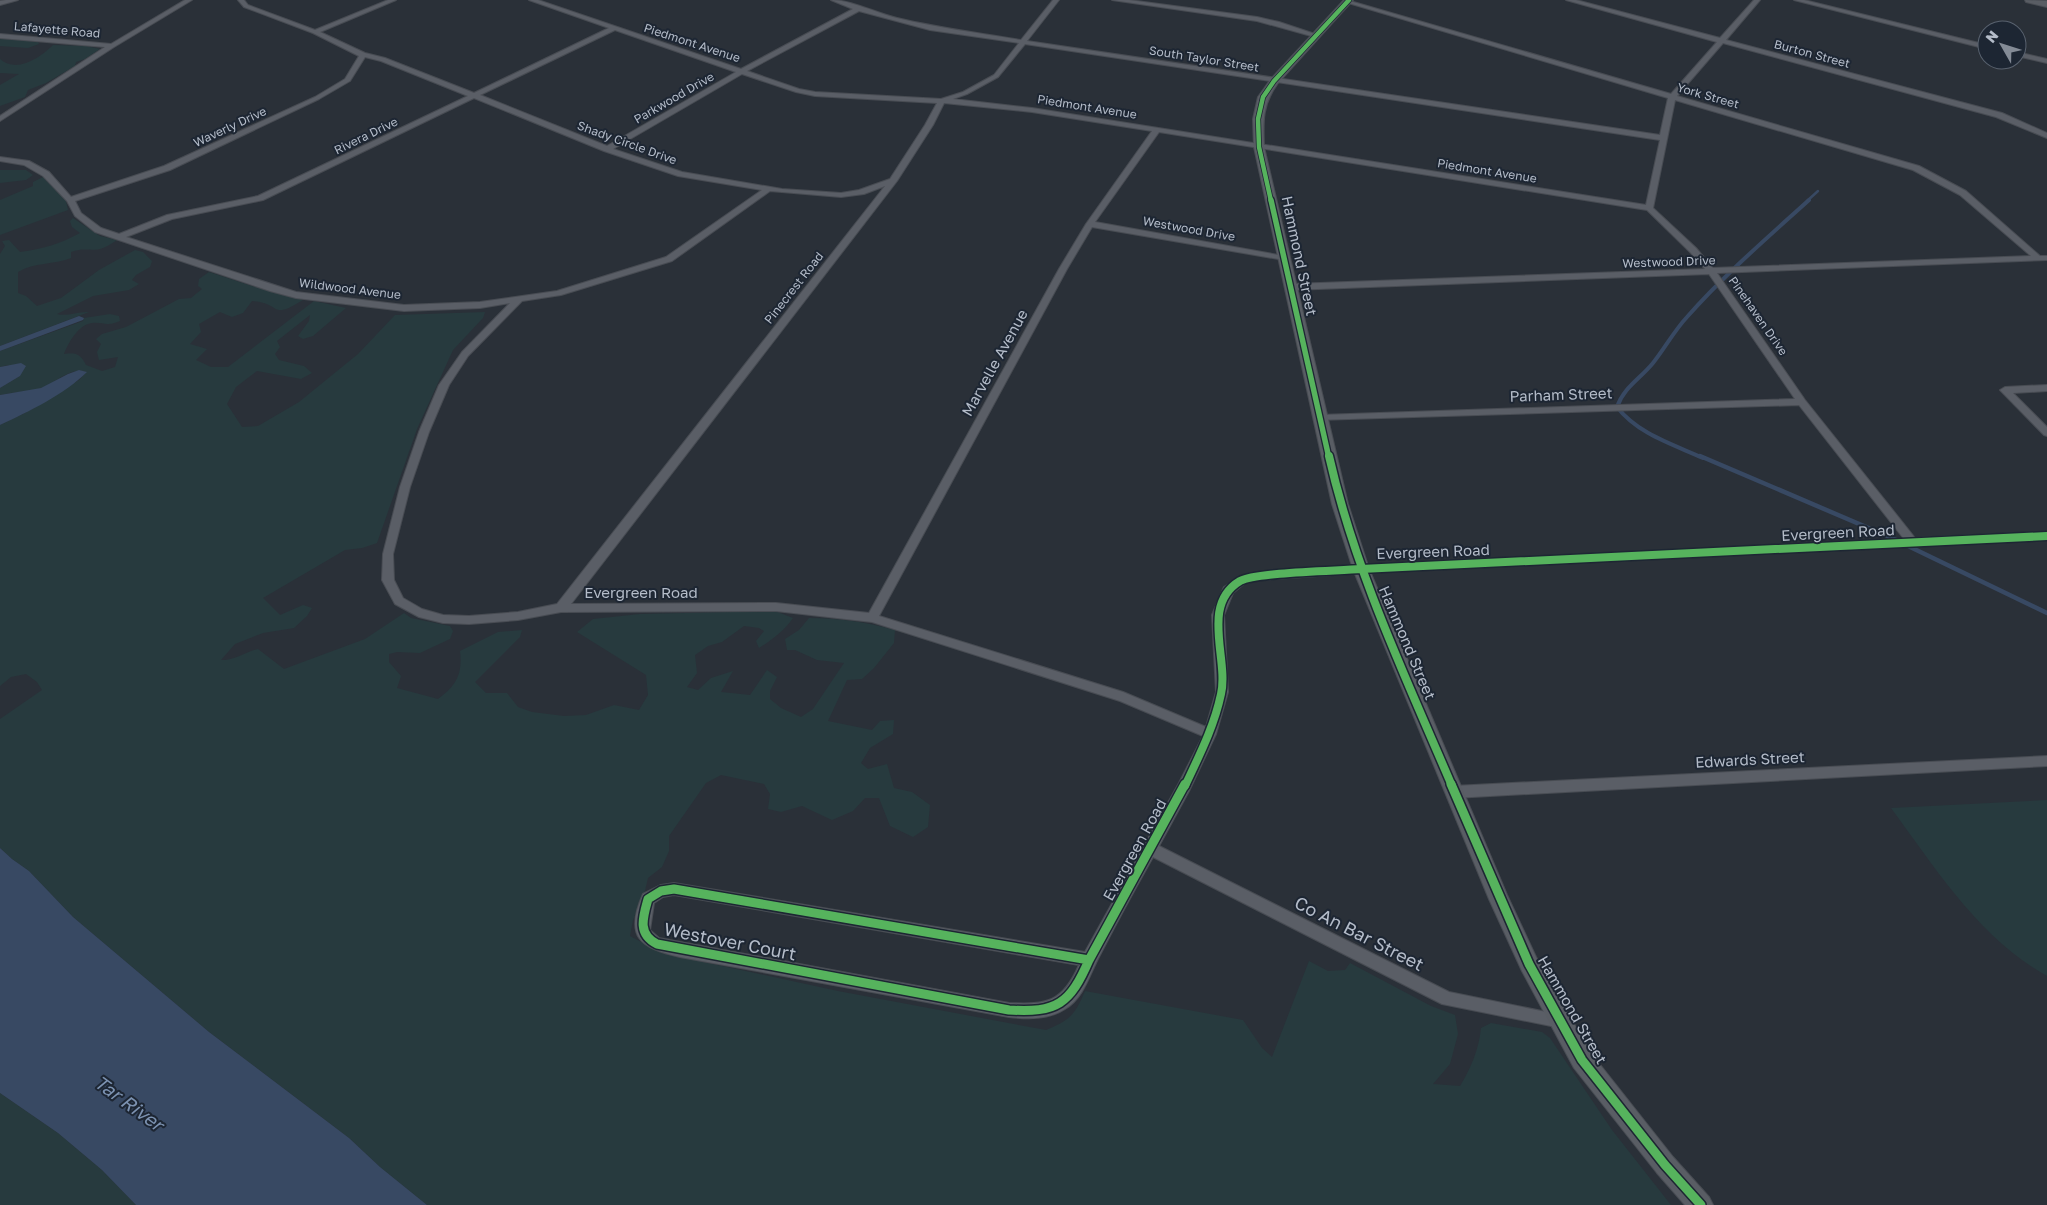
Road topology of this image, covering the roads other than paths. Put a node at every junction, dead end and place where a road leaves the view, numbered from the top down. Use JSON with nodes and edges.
{"nodes":[{"id":1,"x":16,"y":0,"type":"edge"},
{"id":2,"x":189,"y":0,"type":"edge"},
{"id":3,"x":241,"y":0,"type":"edge"},
{"id":4,"x":392,"y":0,"type":"edge"},
{"id":5,"x":532,"y":0,"type":"edge"},
{"id":6,"x":834,"y":0,"type":"edge"},
{"id":7,"x":1056,"y":0,"type":"edge"},
{"id":8,"x":1115,"y":0,"type":"edge"},
{"id":9,"x":1569,"y":0,"type":"edge"},
{"id":10,"x":1757,"y":0,"type":"edge"},
{"id":11,"x":1797,"y":0,"type":"edge"},
{"id":12,"x":2029,"y":0,"type":"edge"},
{"id":13,"x":1348,"y":1,"type":"edge"},
{"id":14,"x":0,"y":3,"type":"edge"},
{"id":15,"x":2047,"y":4,"type":"edge"},
{"id":16,"x":858,"y":10,"type":"junction"},
{"id":17,"x":613,"y":29,"type":"junction"},
{"id":18,"x":315,"y":32,"type":"junction"},
{"id":19,"x":1315,"y":35,"type":"junction"},
{"id":20,"x":0,"y":36,"type":"edge"},
{"id":21,"x":1720,"y":40,"type":"junction"},
{"id":22,"x":1023,"y":42,"type":"junction"},
{"id":23,"x":1977,"y":45,"type":"edge"},
{"id":24,"x":112,"y":46,"type":"junction"},
{"id":25,"x":363,"y":55,"type":"junction"},
{"id":26,"x":2027,"y":56,"type":"edge"},
{"id":27,"x":2047,"y":61,"type":"edge"},
{"id":28,"x":743,"y":71,"type":"junction"},
{"id":29,"x":1274,"y":81,"type":"junction"},
{"id":30,"x":476,"y":96,"type":"junction"},
{"id":31,"x":1672,"y":97,"type":"junction"},
{"id":32,"x":941,"y":101,"type":"junction"},
{"id":33,"x":0,"y":119,"type":"edge"},
{"id":34,"x":1158,"y":130,"type":"junction"},
{"id":35,"x":2047,"y":136,"type":"edge"},
{"id":36,"x":1664,"y":138,"type":"junction"},
{"id":37,"x":1260,"y":147,"type":"junction"},
{"id":38,"x":607,"y":149,"type":"junction"},
{"id":39,"x":0,"y":159,"type":"edge"},
{"id":40,"x":894,"y":179,"type":"junction"},
{"id":41,"x":768,"y":189,"type":"junction"},
{"id":42,"x":70,"y":200,"type":"junction"},
{"id":43,"x":1649,"y":208,"type":"junction"},
{"id":44,"x":1090,"y":224,"type":"junction"},
{"id":45,"x":120,"y":237,"type":"junction"},
{"id":46,"x":1284,"y":258,"type":"junction"},
{"id":47,"x":2043,"y":258,"type":"edge"},
{"id":48,"x":1713,"y":273,"type":"junction"},
{"id":49,"x":1292,"y":287,"type":"junction"},
{"id":50,"x":519,"y":299,"type":"junction"},
{"id":51,"x":2047,"y":388,"type":"edge"},
{"id":52,"x":1802,"y":402,"type":"junction"},
{"id":53,"x":1320,"y":418,"type":"junction"},
{"id":54,"x":2047,"y":433,"type":"edge"},
{"id":55,"x":2047,"y":536,"type":"edge"},
{"id":56,"x":1913,"y":543,"type":"junction"},
{"id":57,"x":1361,"y":569,"type":"junction"},
{"id":58,"x":561,"y":608,"type":"junction"},
{"id":59,"x":872,"y":618,"type":"junction"},
{"id":60,"x":1210,"y":734,"type":"junction"},
{"id":61,"x":2047,"y":761,"type":"edge"},
{"id":62,"x":1454,"y":792,"type":"junction"},
{"id":63,"x":1151,"y":849,"type":"junction"},
{"id":64,"x":1089,"y":960,"type":"junction"},
{"id":65,"x":1561,"y":1021,"type":"junction"},
{"id":66,"x":1701,"y":1205,"type":"edge"}],
"edges":[{"from":1,"to":14,"type":"street"},
{"from":2,"to":24,"type":"street"},
{"from":3,"to":18,"type":"street"},
{"from":4,"to":18,"type":"street"},
{"from":5,"to":17,"type":"street","name":"Piedmont Avenue"},
{"from":6,"to":16,"type":"street","name":"South Taylor Street"},
{"from":7,"to":22,"type":"street"},
{"from":8,"to":19,"type":"street"},
{"from":9,"to":21,"type":"street","name":"Burton Street"},
{"from":10,"to":21,"type":"street"},
{"from":11,"to":23,"type":"street"},
{"from":12,"to":15,"type":"street"},
{"from":13,"to":19,"type":"street","name":"Hammond Street"},
{"from":13,"to":31,"type":"street","name":"York Street"},
{"from":16,"to":22,"type":"street","name":"South Taylor Street"},
{"from":16,"to":28,"type":"street","name":"Parkwood Drive"},
{"from":17,"to":28,"type":"street","name":"Piedmont Avenue"},
{"from":17,"to":30,"type":"street","name":"Rivera Drive"},
{"from":18,"to":25,"type":"street"},
{"from":19,"to":29,"type":"street","name":"Hammond Street"},
{"from":20,"to":24,"type":"street","name":"Lafayette Road"},
{"from":21,"to":31,"type":"street"},
{"from":21,"to":35,"type":"street","name":"Burton Street"},
{"from":22,"to":29,"type":"street","name":"South Taylor Street"},
{"from":22,"to":32,"type":"street"},
{"from":24,"to":33,"type":"street"},
{"from":25,"to":30,"type":"street","name":"Shady Circle Drive"},
{"from":25,"to":42,"type":"street","name":"Waverly Drive"},
{"from":26,"to":27,"type":"street"},
{"from":28,"to":32,"type":"street","name":"Piedmont Avenue"},
{"from":28,"to":38,"type":"street","name":"Parkwood Drive"},
{"from":29,"to":36,"type":"street","name":"South Taylor Street"},
{"from":29,"to":37,"type":"street","name":"Hammond Street"},
{"from":30,"to":38,"type":"street","name":"Shady Circle Drive"},
{"from":30,"to":45,"type":"street","name":"Rivera Drive"},
{"from":31,"to":36,"type":"street"},
{"from":31,"to":47,"type":"street","name":"York Street"},
{"from":32,"to":34,"type":"street","name":"Piedmont Avenue"},
{"from":32,"to":40,"type":"street","name":"Pinecrest Road"},
{"from":34,"to":37,"type":"street","name":"Piedmont Avenue"},
{"from":34,"to":44,"type":"street","name":"Marvelle Avenue"},
{"from":36,"to":43,"type":"street"},
{"from":37,"to":43,"type":"street","name":"Piedmont Avenue"},
{"from":37,"to":46,"type":"street","name":"Hammond Street"},
{"from":38,"to":41,"type":"street","name":"Shady Circle Drive"},
{"from":39,"to":42,"type":"street","name":"Wildwood Avenue"},
{"from":40,"to":41,"type":"street","name":"Shady Circle Drive"},
{"from":40,"to":58,"type":"street","name":"Pinecrest Road"},
{"from":41,"to":50,"type":"street","name":"Wildwood Avenue"},
{"from":42,"to":45,"type":"street","name":"Wildwood Avenue"},
{"from":43,"to":48,"type":"street","name":"Pinehaven Drive"},
{"from":44,"to":46,"type":"street","name":"Westwood Drive"},
{"from":44,"to":59,"type":"street","name":"Marvelle Avenue"},
{"from":45,"to":50,"type":"street","name":"Wildwood Avenue"},
{"from":46,"to":49,"type":"street","name":"Hammond Street"},
{"from":47,"to":48,"type":"street","name":"Westwood Drive"},
{"from":48,"to":49,"type":"street","name":"Westwood Drive"},
{"from":48,"to":52,"type":"street","name":"Pinehaven Drive"},
{"from":49,"to":53,"type":"street","name":"Hammond Street"},
{"from":50,"to":58,"type":"street","name":"Evergreen Road"},
{"from":51,"to":54,"type":"street"},
{"from":52,"to":53,"type":"street","name":"Parham Street"},
{"from":52,"to":56,"type":"street","name":"Pinehaven Drive"},
{"from":53,"to":57,"type":"street","name":"Hammond Street"},
{"from":55,"to":56,"type":"street","name":"Evergreen Road"},
{"from":56,"to":57,"type":"street","name":"Evergreen Road"},
{"from":57,"to":60,"type":"street","name":"Evergreen Road"},
{"from":57,"to":62,"type":"street","name":"Hammond Street"},
{"from":58,"to":59,"type":"street","name":"Evergreen Road"},
{"from":59,"to":60,"type":"street","name":"Evergreen Road"},
{"from":60,"to":63,"type":"street","name":"Evergreen Road"},
{"from":61,"to":62,"type":"street","name":"Edwards Street"},
{"from":62,"to":65,"type":"street","name":"Hammond Street"},
{"from":63,"to":64,"type":"street","name":"Evergreen Road"},
{"from":63,"to":65,"type":"street","name":"Co An Bar Street"},
{"from":64,"to":64,"type":"street","name":"Westover Court"},
{"from":65,"to":66,"type":"street","name":"Hammond Street"}]}
